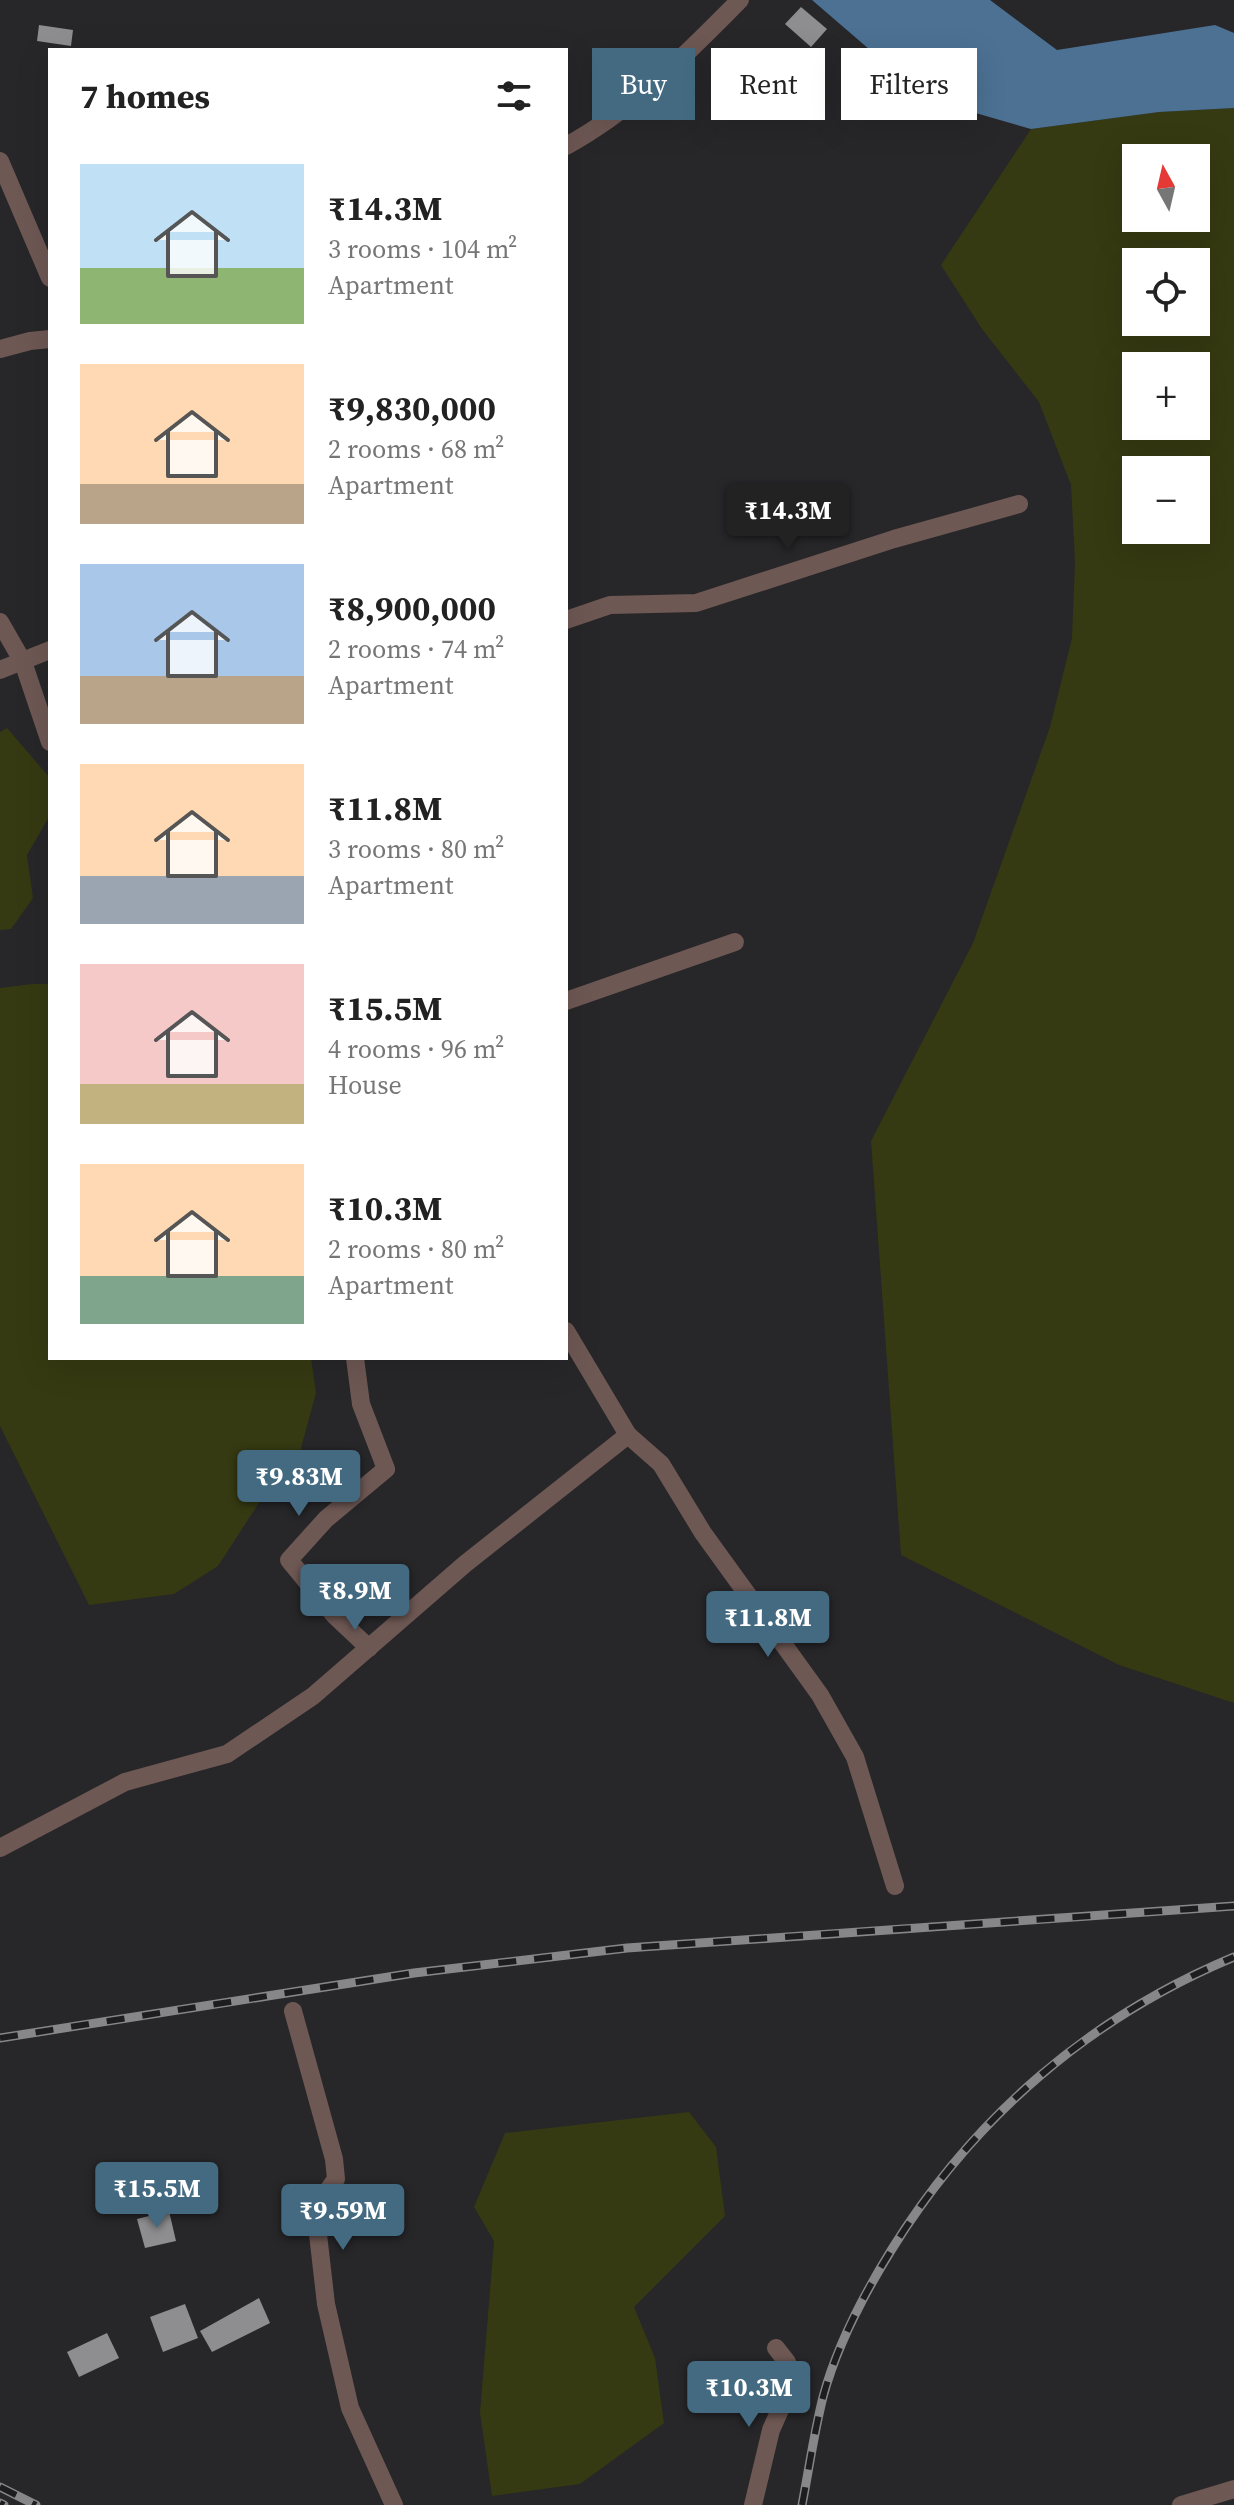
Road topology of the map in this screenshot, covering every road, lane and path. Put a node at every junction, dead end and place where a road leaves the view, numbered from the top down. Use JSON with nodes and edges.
{"nodes":[{"id":1,"x":740,"y":0,"type":"edge"},
{"id":2,"x":568,"y":145,"type":"edge"},
{"id":3,"x":0,"y":161,"type":"edge"},
{"id":4,"x":48,"y":273,"type":"edge"},
{"id":5,"x":48,"y":339,"type":"edge"},
{"id":6,"x":0,"y":349,"type":"edge"},
{"id":7,"x":1019,"y":504,"type":"dead end"},
{"id":8,"x":568,"y":619,"type":"edge"},
{"id":9,"x":0,"y":622,"type":"edge"},
{"id":10,"x":48,"y":651,"type":"edge"},
{"id":11,"x":23,"y":662,"type":"junction"},
{"id":12,"x":0,"y":670,"type":"edge"},
{"id":13,"x":48,"y":736,"type":"edge"},
{"id":14,"x":735,"y":942,"type":"dead end"},
{"id":15,"x":568,"y":1000,"type":"edge"},
{"id":16,"x":568,"y":1334,"type":"edge"},
{"id":17,"x":355,"y":1360,"type":"edge"},
{"id":18,"x":628,"y":1435,"type":"junction"},
{"id":19,"x":369,"y":1648,"type":"junction"},
{"id":20,"x":0,"y":1848,"type":"edge"},
{"id":21,"x":895,"y":1886,"type":"dead end"},
{"id":22,"x":293,"y":2011,"type":"dead end"},
{"id":23,"x":776,"y":2348,"type":"dead end"},
{"id":24,"x":1234,"y":2489,"type":"edge"},
{"id":25,"x":394,"y":2505,"type":"edge"},
{"id":26,"x":753,"y":2505,"type":"edge"},
{"id":27,"x":1181,"y":2505,"type":"edge"}],
"edges":[{"from":1,"to":2,"type":"street"},
{"from":3,"to":4,"type":"street"},
{"from":5,"to":6,"type":"street"},
{"from":7,"to":8,"type":"street"},
{"from":9,"to":11,"type":"street"},
{"from":10,"to":11,"type":"street"},
{"from":11,"to":12,"type":"street"},
{"from":11,"to":13,"type":"street"},
{"from":14,"to":15,"type":"street"},
{"from":16,"to":18,"type":"street"},
{"from":17,"to":19,"type":"street"},
{"from":18,"to":19,"type":"street"},
{"from":18,"to":21,"type":"street"},
{"from":19,"to":20,"type":"street"},
{"from":22,"to":25,"type":"street"},
{"from":23,"to":26,"type":"street"},
{"from":24,"to":27,"type":"street"}]}
